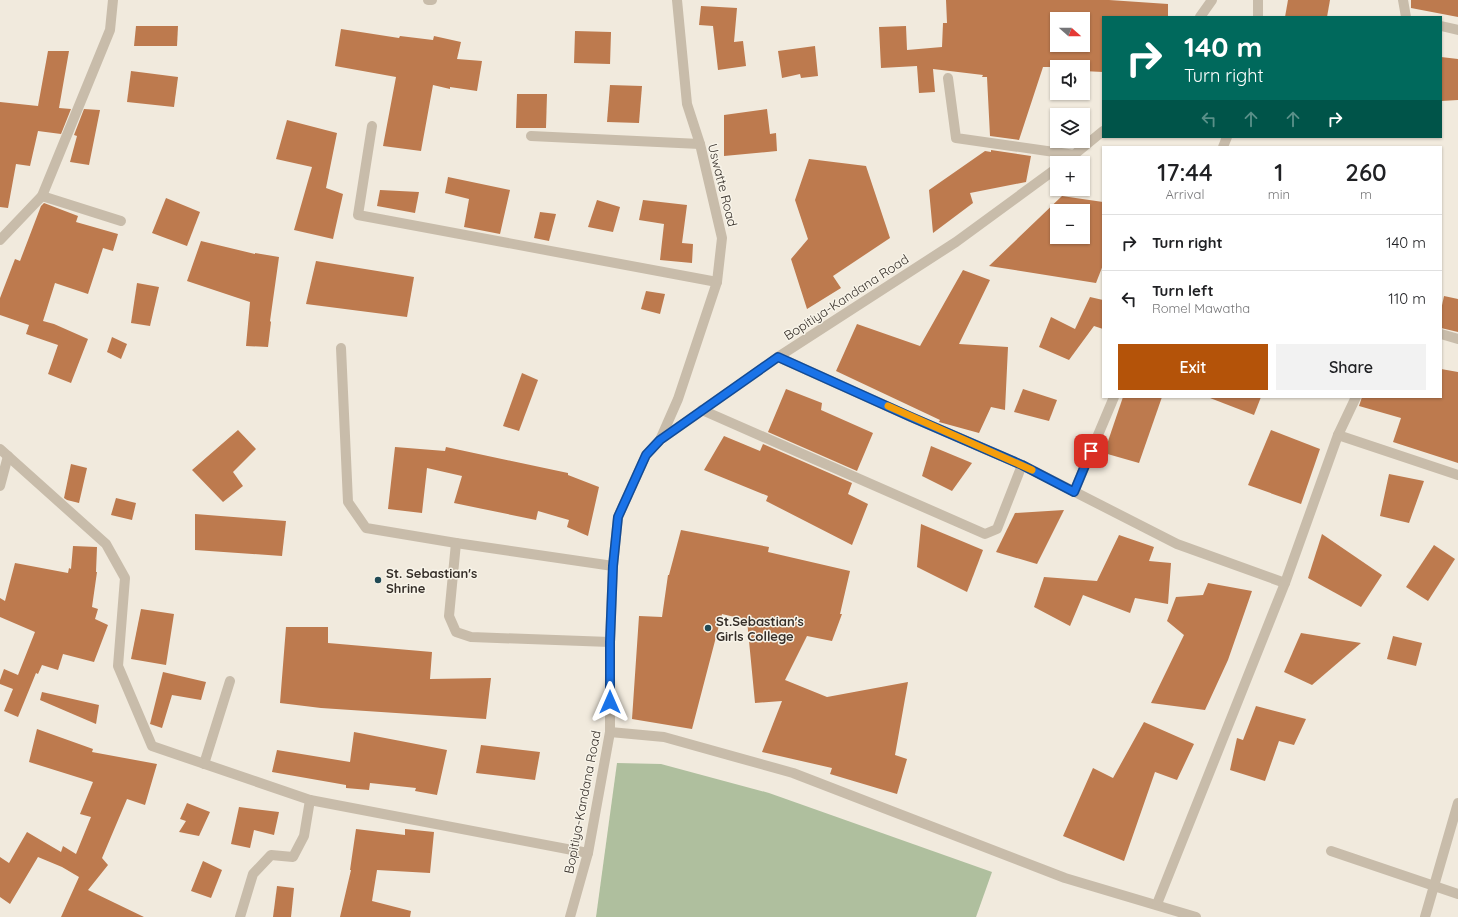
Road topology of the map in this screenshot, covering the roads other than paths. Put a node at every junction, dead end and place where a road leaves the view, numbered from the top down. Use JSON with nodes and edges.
{"nodes":[{"id":1,"x":113,"y":0,"type":"edge"},
{"id":2,"x":428,"y":0,"type":"edge"},
{"id":3,"x":432,"y":0,"type":"edge"},
{"id":4,"x":677,"y":0,"type":"edge"},
{"id":5,"x":1212,"y":0,"type":"edge"},
{"id":6,"x":1258,"y":0,"type":"edge"},
{"id":7,"x":1403,"y":0,"type":"edge"},
{"id":8,"x":1201,"y":16,"type":"edge"},
{"id":9,"x":1258,"y":16,"type":"edge"},
{"id":10,"x":1406,"y":16,"type":"edge"},
{"id":11,"x":1442,"y":26,"type":"edge"},
{"id":12,"x":1458,"y":30,"type":"edge"},
{"id":13,"x":948,"y":78,"type":"dead end"},
{"id":14,"x":372,"y":126,"type":"dead end"},
{"id":15,"x":1102,"y":132,"type":"edge"},
{"id":16,"x":531,"y":136,"type":"dead end"},
{"id":17,"x":700,"y":144,"type":"junction"},
{"id":18,"x":1075,"y":155,"type":"joint"},
{"id":19,"x":1050,"y":173,"type":"edge"},
{"id":20,"x":42,"y":196,"type":"junction"},
{"id":21,"x":121,"y":221,"type":"dead end"},
{"id":22,"x":0,"y":240,"type":"edge"},
{"id":23,"x":718,"y":282,"type":"junction"},
{"id":24,"x":1442,"y":334,"type":"edge"},
{"id":25,"x":1458,"y":339,"type":"edge"},
{"id":26,"x":342,"y":348,"type":"dead end"},
{"id":27,"x":778,"y":357,"type":"junction"},
{"id":28,"x":1114,"y":398,"type":"edge"},
{"id":29,"x":1356,"y":398,"type":"edge"},
{"id":30,"x":702,"y":410,"type":"junction"},
{"id":31,"x":1338,"y":435,"type":"junction"},
{"id":32,"x":660,"y":440,"type":"junction"},
{"id":33,"x":4,"y":452,"type":"edge"},
{"id":34,"x":1022,"y":465,"type":"junction"},
{"id":35,"x":1458,"y":475,"type":"edge"},
{"id":36,"x":0,"y":486,"type":"edge"},
{"id":37,"x":1074,"y":492,"type":"junction"},
{"id":38,"x":456,"y":543,"type":"junction"},
{"id":39,"x":613,"y":566,"type":"junction"},
{"id":40,"x":1285,"y":583,"type":"junction"},
{"id":41,"x":610,"y":642,"type":"junction"},
{"id":42,"x":230,"y":682,"type":"dead end"},
{"id":43,"x":610,"y":732,"type":"junction"},
{"id":44,"x":204,"y":764,"type":"junction"},
{"id":45,"x":310,"y":800,"type":"junction"},
{"id":46,"x":1458,"y":803,"type":"edge"},
{"id":47,"x":1331,"y":851,"type":"dead end"},
{"id":48,"x":588,"y":853,"type":"junction"},
{"id":49,"x":1434,"y":886,"type":"junction"},
{"id":50,"x":1458,"y":894,"type":"edge"},
{"id":51,"x":1157,"y":904,"type":"junction"},
{"id":52,"x":240,"y":917,"type":"edge"},
{"id":53,"x":570,"y":917,"type":"edge"},
{"id":54,"x":1196,"y":917,"type":"edge"},
{"id":55,"x":1425,"y":917,"type":"edge"}],
"edges":[{"from":1,"to":20,"type":"street"},
{"from":2,"to":3,"type":"street"},
{"from":4,"to":17,"type":"street","name":"Uswatte Road"},
{"from":5,"to":8,"type":"street"},
{"from":6,"to":9,"type":"street"},
{"from":7,"to":10,"type":"street"},
{"from":11,"to":12,"type":"street"},
{"from":13,"to":18,"type":"street"},
{"from":14,"to":23,"type":"street"},
{"from":15,"to":18,"type":"street"},
{"from":16,"to":17,"type":"street"},
{"from":17,"to":23,"type":"street","name":"Uswatte Road"},
{"from":19,"to":27,"type":"street","name":"Bopitiya-Kandana Road"},
{"from":20,"to":21,"type":"street"},
{"from":20,"to":22,"type":"street"},
{"from":23,"to":32,"type":"street","name":"Uswatte Road"},
{"from":24,"to":25,"type":"street"},
{"from":26,"to":38,"type":"street"},
{"from":27,"to":30,"type":"street","name":"Bopitiya-Kandana Road"},
{"from":27,"to":34,"type":"street"},
{"from":28,"to":37,"type":"street"},
{"from":29,"to":31,"type":"street"},
{"from":30,"to":32,"type":"street","name":"Bopitiya-Kandana Road"},
{"from":30,"to":34,"type":"street"},
{"from":31,"to":35,"type":"street"},
{"from":31,"to":40,"type":"street"},
{"from":32,"to":39,"type":"street","name":"Bopitiya-Kandana Road"},
{"from":33,"to":36,"type":"street"},
{"from":33,"to":44,"type":"street"},
{"from":34,"to":37,"type":"street"},
{"from":37,"to":40,"type":"street"},
{"from":38,"to":39,"type":"street"},
{"from":38,"to":41,"type":"street"},
{"from":39,"to":41,"type":"street","name":"Bopitiya-Kandana Road"},
{"from":40,"to":51,"type":"street"},
{"from":41,"to":43,"type":"street","name":"Bopitiya-Kandana Road"},
{"from":42,"to":44,"type":"street"},
{"from":43,"to":48,"type":"street","name":"Bopitiya-Kandana Road"},
{"from":43,"to":51,"type":"street"},
{"from":44,"to":45,"type":"street"},
{"from":45,"to":48,"type":"street"},
{"from":45,"to":52,"type":"street"},
{"from":46,"to":49,"type":"street"},
{"from":47,"to":49,"type":"street"},
{"from":48,"to":53,"type":"street","name":"Bopitiya-Kandana Road"},
{"from":49,"to":50,"type":"street"},
{"from":49,"to":55,"type":"street"},
{"from":51,"to":54,"type":"street"}]}
